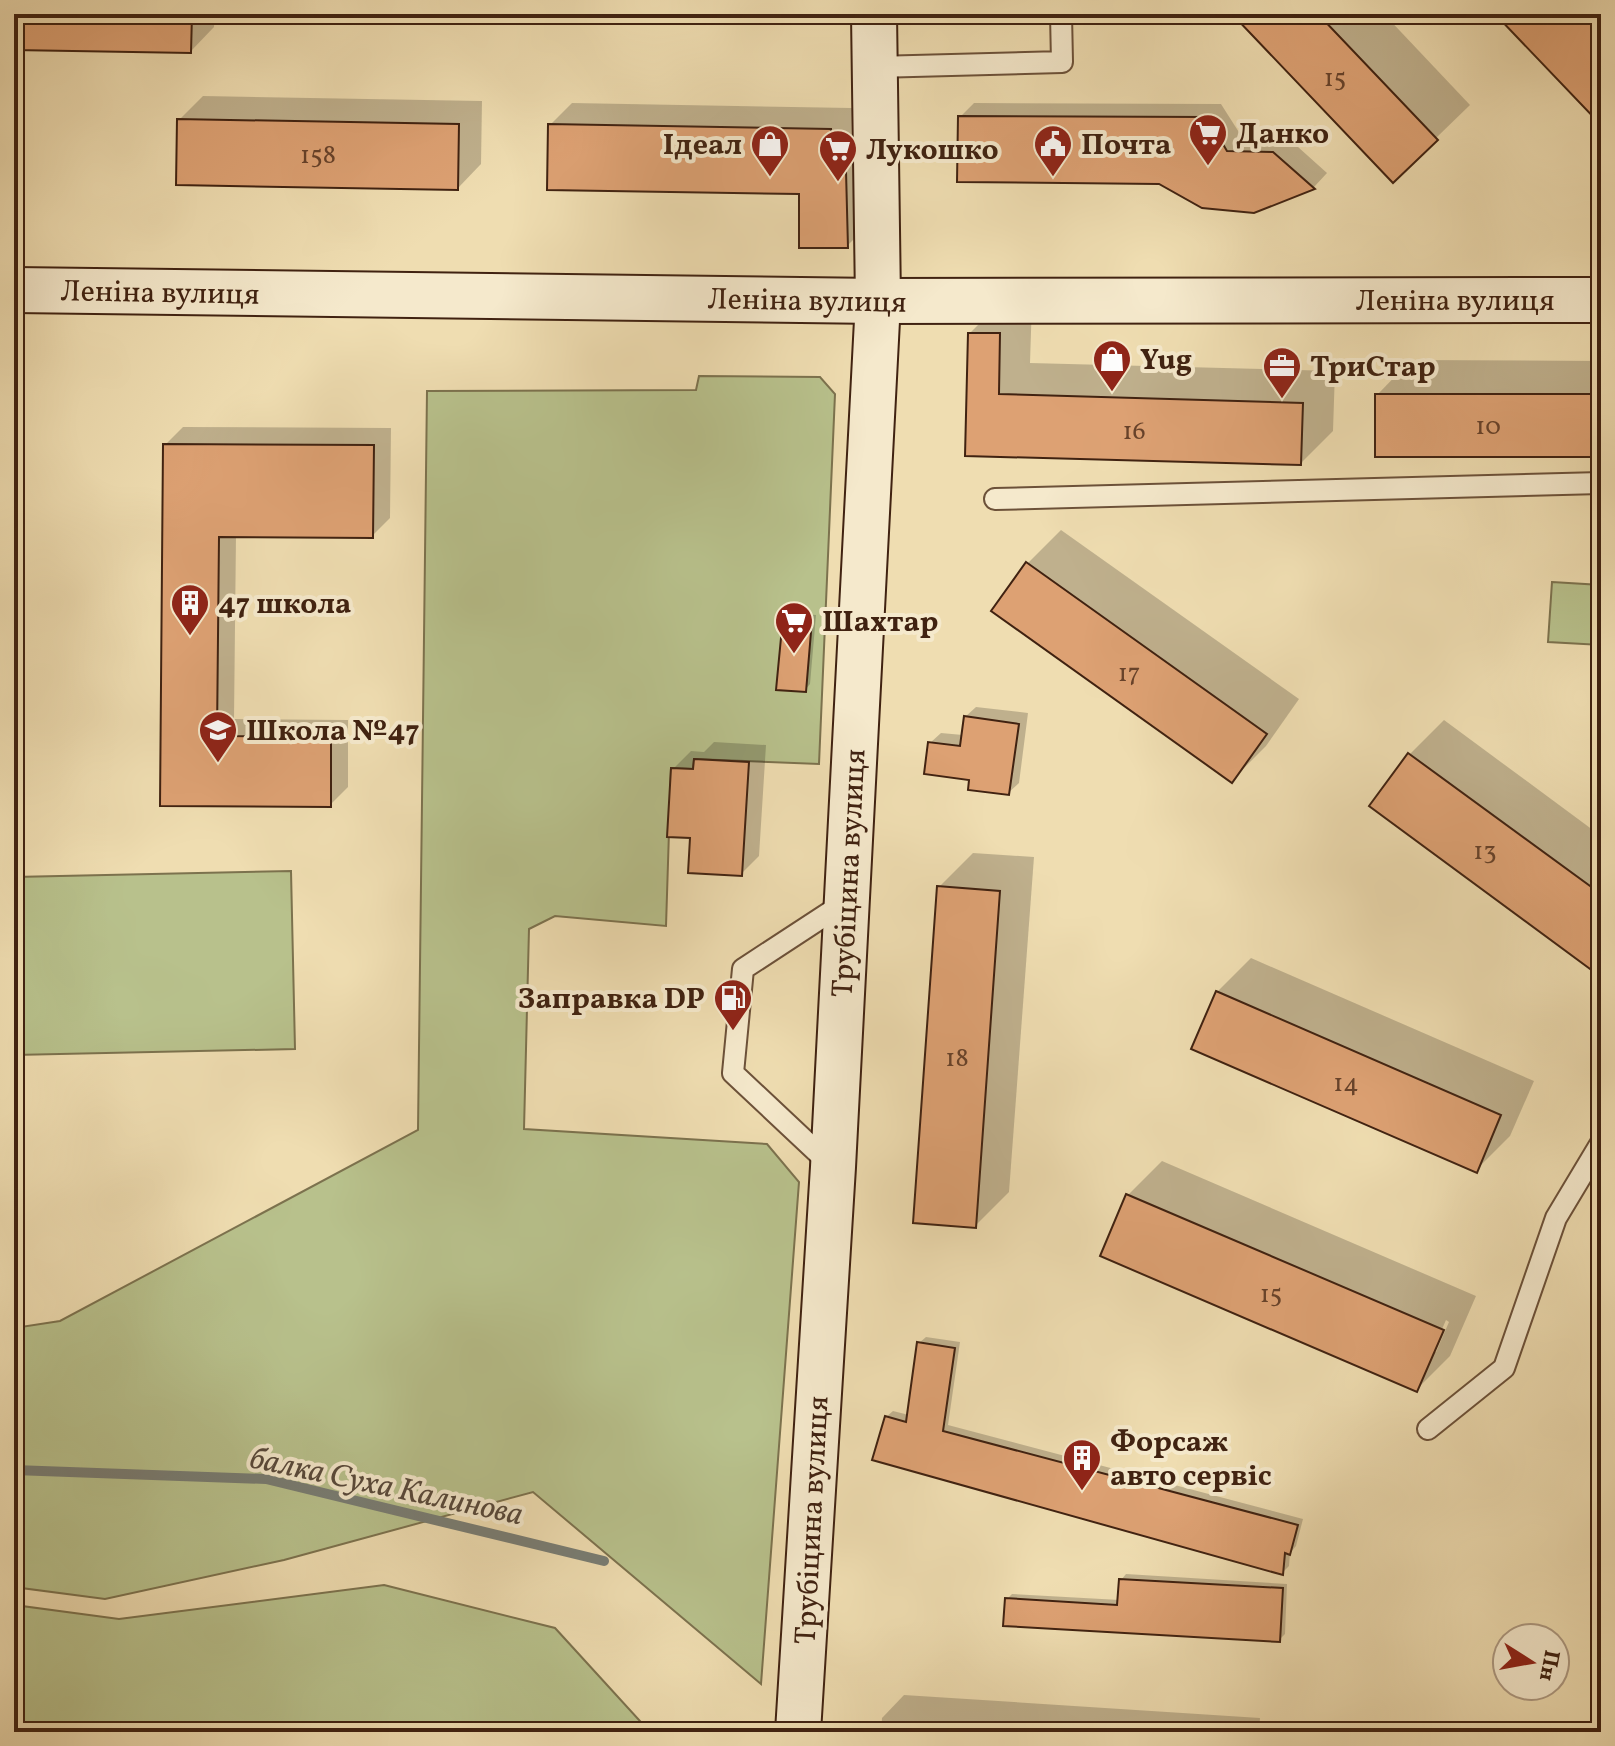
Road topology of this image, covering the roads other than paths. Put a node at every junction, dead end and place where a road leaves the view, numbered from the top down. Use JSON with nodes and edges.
{"nodes":[{"id":1,"x":874,"y":14,"type":"edge"},
{"id":2,"x":1061,"y":14,"type":"edge"},
{"id":3,"x":875,"y":67,"type":"junction"},
{"id":4,"x":14,"y":290,"type":"edge"},
{"id":5,"x":1601,"y":300,"type":"edge"},
{"id":6,"x":878,"y":301,"type":"junction"},
{"id":7,"x":1601,"y":483,"type":"edge"},
{"id":8,"x":995,"y":499,"type":"dead end"},
{"id":9,"x":847,"y":901,"type":"junction"},
{"id":10,"x":1601,"y":1143,"type":"edge"},
{"id":11,"x":833,"y":1167,"type":"junction"},
{"id":12,"x":1428,"y":1429,"type":"dead end"},
{"id":13,"x":798,"y":1732,"type":"edge"}],
"edges":[{"from":1,"to":3,"type":"street","name":"Трубіцина вулиця"},
{"from":2,"to":3,"type":"lane"},
{"from":3,"to":6,"type":"street","name":"Трубіцина вулиця"},
{"from":4,"to":6,"type":"street","name":"Леніна вулиця"},
{"from":5,"to":6,"type":"street","name":"Леніна вулиця"},
{"from":6,"to":9,"type":"street","name":"Трубіцина вулиця"},
{"from":7,"to":8,"type":"lane"},
{"from":9,"to":11,"type":"street","name":"Трубіцина вулиця"},
{"from":9,"to":11,"type":"lane"},
{"from":10,"to":12,"type":"lane"},
{"from":11,"to":13,"type":"street","name":"Трубіцина вулиця"}]}
